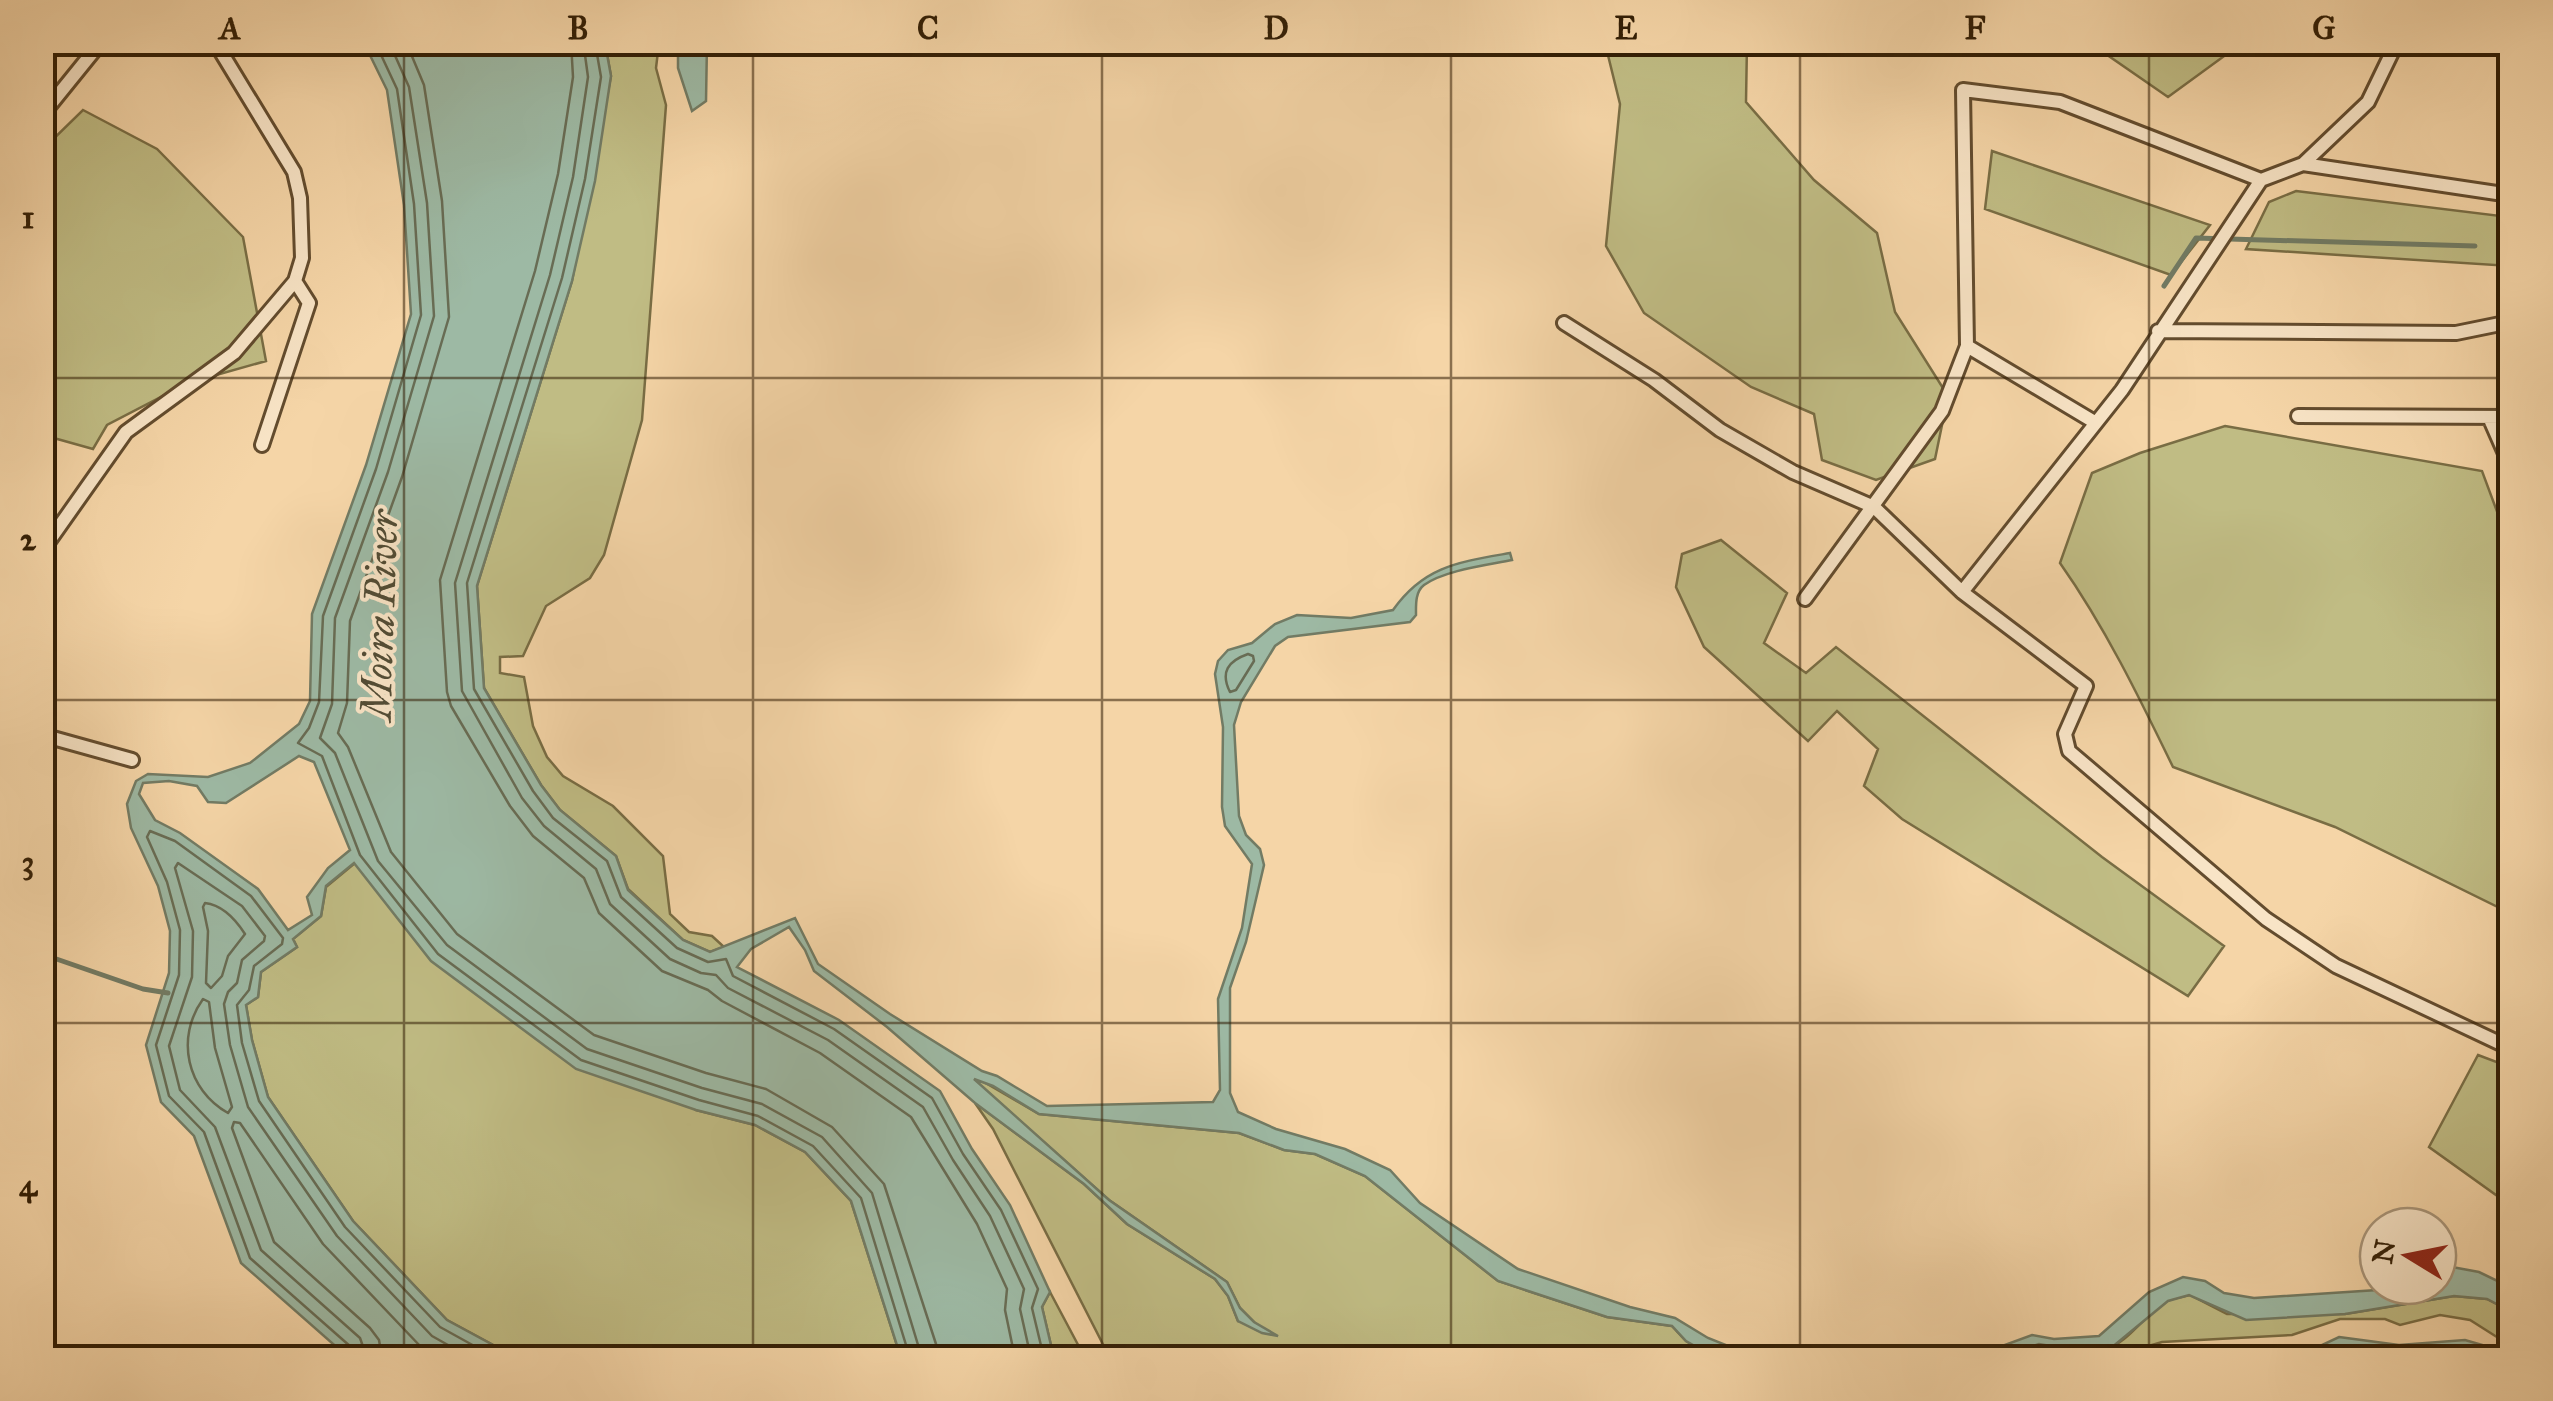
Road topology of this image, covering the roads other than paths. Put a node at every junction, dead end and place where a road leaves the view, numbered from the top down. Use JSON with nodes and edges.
{"nodes":[{"id":1,"x":101,"y":42,"type":"edge"},
{"id":2,"x":215,"y":42,"type":"edge"},
{"id":3,"x":2397,"y":42,"type":"edge"},
{"id":4,"x":42,"y":114,"type":"edge"},
{"id":5,"x":2304,"y":164,"type":"junction"},
{"id":6,"x":2261,"y":180,"type":"junction"},
{"id":7,"x":2510,"y":195,"type":"edge"},
{"id":8,"x":295,"y":281,"type":"junction"},
{"id":9,"x":2510,"y":322,"type":"edge"},
{"id":10,"x":1564,"y":323,"type":"dead end"},
{"id":11,"x":2158,"y":331,"type":"junction"},
{"id":12,"x":1966,"y":346,"type":"junction"},
{"id":13,"x":2298,"y":416,"type":"dead end"},
{"id":14,"x":2489,"y":417,"type":"junction"},
{"id":15,"x":2510,"y":417,"type":"edge"},
{"id":16,"x":2096,"y":423,"type":"junction"},
{"id":17,"x":262,"y":445,"type":"dead end"},
{"id":18,"x":2510,"y":465,"type":"edge"},
{"id":19,"x":1874,"y":507,"type":"junction"},
{"id":20,"x":42,"y":552,"type":"edge"},
{"id":21,"x":1962,"y":592,"type":"junction"},
{"id":22,"x":1805,"y":599,"type":"dead end"},
{"id":23,"x":42,"y":735,"type":"edge"},
{"id":24,"x":132,"y":760,"type":"dead end"},
{"id":25,"x":2510,"y":1048,"type":"edge"}],
"edges":[{"from":1,"to":4,"type":"street"},
{"from":2,"to":8,"type":"street"},
{"from":3,"to":5,"type":"street"},
{"from":5,"to":6,"type":"street"},
{"from":5,"to":7,"type":"street"},
{"from":6,"to":11,"type":"street"},
{"from":6,"to":12,"type":"street"},
{"from":8,"to":17,"type":"street"},
{"from":8,"to":20,"type":"street"},
{"from":9,"to":11,"type":"street"},
{"from":10,"to":19,"type":"street"},
{"from":11,"to":16,"type":"street"},
{"from":12,"to":16,"type":"street"},
{"from":12,"to":19,"type":"street"},
{"from":13,"to":14,"type":"street"},
{"from":14,"to":15,"type":"street"},
{"from":14,"to":18,"type":"street"},
{"from":16,"to":21,"type":"street"},
{"from":19,"to":21,"type":"street"},
{"from":19,"to":22,"type":"street"},
{"from":21,"to":25,"type":"street"},
{"from":23,"to":24,"type":"street"}]}
